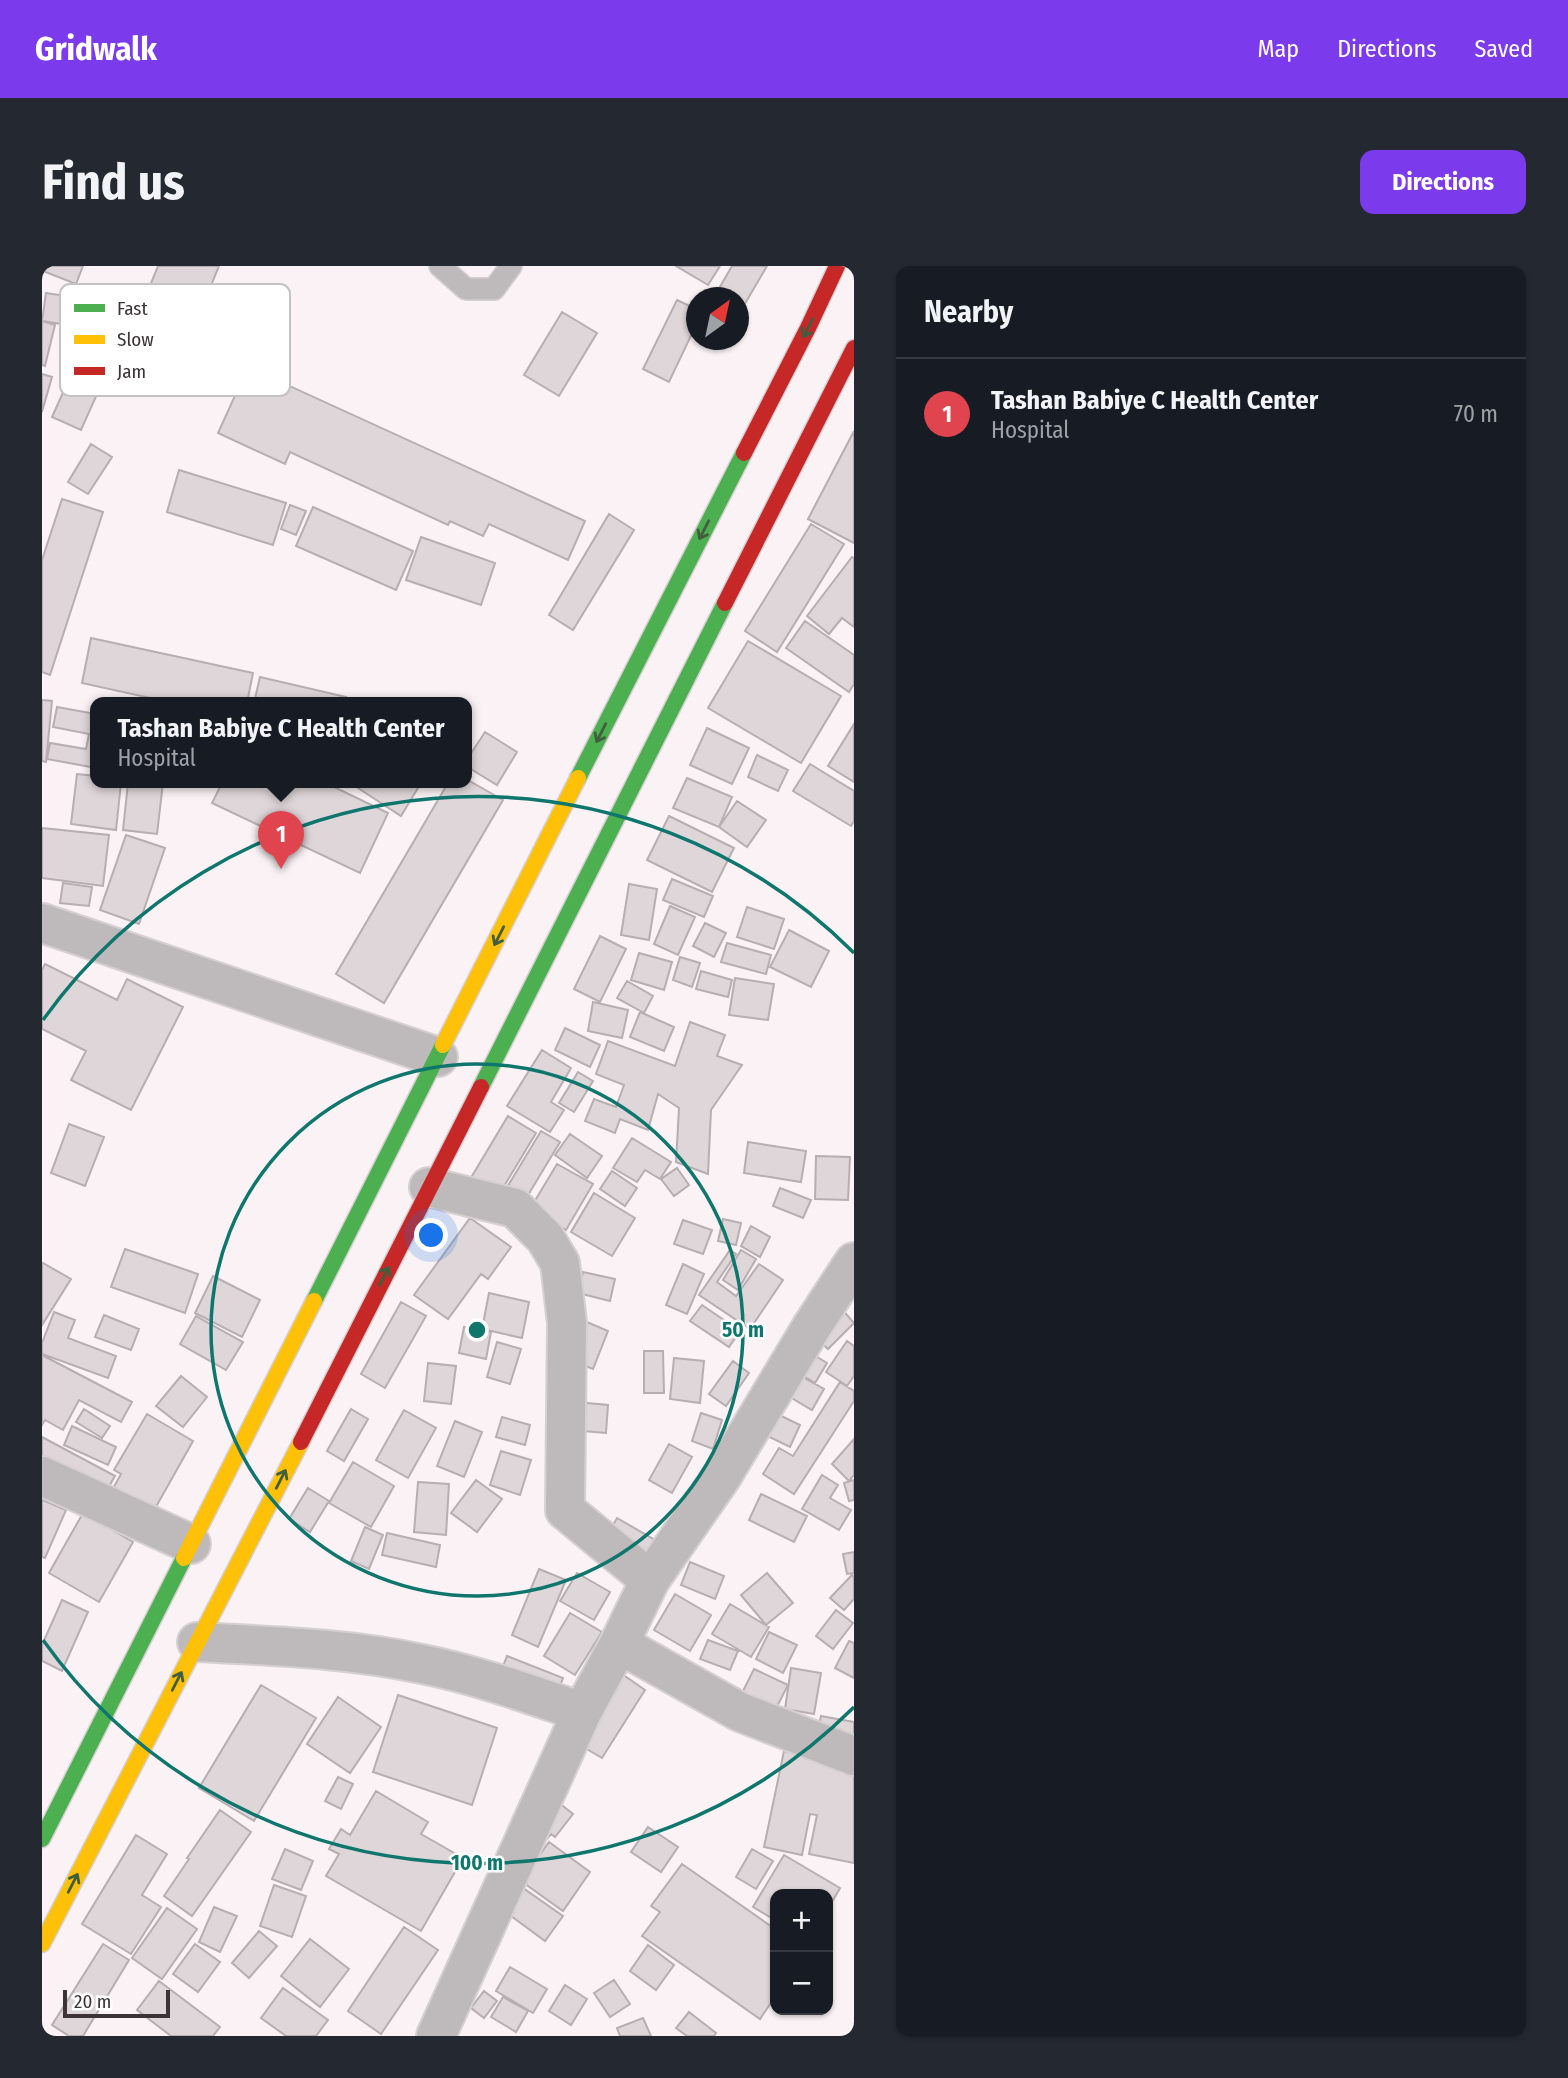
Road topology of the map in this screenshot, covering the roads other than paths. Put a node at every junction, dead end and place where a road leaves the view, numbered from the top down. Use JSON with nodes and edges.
{"nodes":[{"id":1,"x":440,"y":266,"type":"edge"},
{"id":2,"x":511,"y":266,"type":"edge"},
{"id":3,"x":837,"y":266,"type":"edge"},
{"id":4,"x":854,"y":348,"type":"edge"},
{"id":5,"x":42,"y":923,"type":"edge"},
{"id":6,"x":438,"y":1057,"type":"junction"},
{"id":7,"x":429,"y":1188,"type":"junction"},
{"id":8,"x":854,"y":1262,"type":"edge"},
{"id":9,"x":42,"y":1476,"type":"edge"},
{"id":10,"x":191,"y":1544,"type":"junction"},
{"id":11,"x":650,"y":1580,"type":"junction"},
{"id":12,"x":197,"y":1642,"type":"junction"},
{"id":13,"x":619,"y":1644,"type":"junction"},
{"id":14,"x":582,"y":1712,"type":"junction"},
{"id":15,"x":854,"y":1756,"type":"edge"},
{"id":16,"x":46,"y":1820,"type":"edge"},
{"id":17,"x":42,"y":1944,"type":"edge"},
{"id":18,"x":436,"y":2036,"type":"edge"}],
"edges":[{"from":1,"to":2,"type":"lane"},
{"from":3,"to":6,"type":"street","one_way":true},
{"from":4,"to":7,"type":"street"},
{"from":5,"to":6,"type":"street"},
{"from":6,"to":10,"type":"street"},
{"from":7,"to":11,"type":"street"},
{"from":12,"to":7,"type":"street","one_way":true},
{"from":8,"to":11,"type":"street"},
{"from":9,"to":10,"type":"street"},
{"from":10,"to":16,"type":"street"},
{"from":11,"to":13,"type":"street"},
{"from":12,"to":14,"type":"street"},
{"from":17,"to":12,"type":"street","one_way":true},
{"from":13,"to":14,"type":"street"},
{"from":13,"to":15,"type":"street"},
{"from":14,"to":18,"type":"street"}]}
